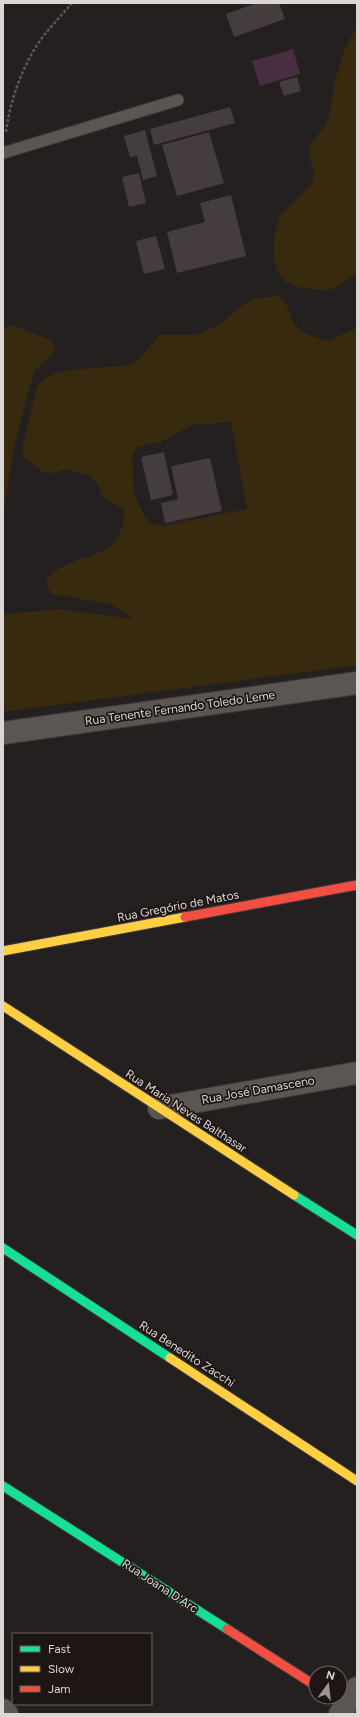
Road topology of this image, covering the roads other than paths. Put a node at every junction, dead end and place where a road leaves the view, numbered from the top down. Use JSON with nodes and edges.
{"nodes":[{"id":1,"x":178,"y":100,"type":"dead end"},
{"id":2,"x":3,"y":153,"type":"edge"},
{"id":3,"x":357,"y":683,"type":"edge"},
{"id":4,"x":3,"y":733,"type":"edge"},
{"id":5,"x":357,"y":885,"type":"edge"},
{"id":6,"x":3,"y":951,"type":"edge"},
{"id":7,"x":3,"y":1006,"type":"edge"},
{"id":8,"x":357,"y":1072,"type":"edge"},
{"id":9,"x":159,"y":1108,"type":"junction"},
{"id":10,"x":357,"y":1235,"type":"edge"},
{"id":11,"x":3,"y":1248,"type":"edge"},
{"id":12,"x":357,"y":1481,"type":"edge"},
{"id":13,"x":3,"y":1486,"type":"edge"},
{"id":14,"x":308,"y":1681,"type":"edge"},
{"id":15,"x":3,"y":1710,"type":"edge"},
{"id":16,"x":7,"y":1714,"type":"edge"}],
"edges":[{"from":1,"to":2,"type":"lane"},
{"from":3,"to":4,"type":"street","name":"Rua Tenente Fernando Toledo Leme"},
{"from":5,"to":6,"type":"street","name":"Rua Gregório de Matos"},
{"from":7,"to":9,"type":"street","name":"Rua Maria Neves Balthasar"},
{"from":8,"to":9,"type":"street","name":"Rua José Damasceno"},
{"from":9,"to":10,"type":"street","name":"Rua Maria Neves Balthasar"},
{"from":11,"to":12,"type":"street","name":"Rua Benedito Zacchi"},
{"from":13,"to":14,"type":"street","name":"Rua Joana D'Arc"},
{"from":15,"to":16,"type":"street"}]}
